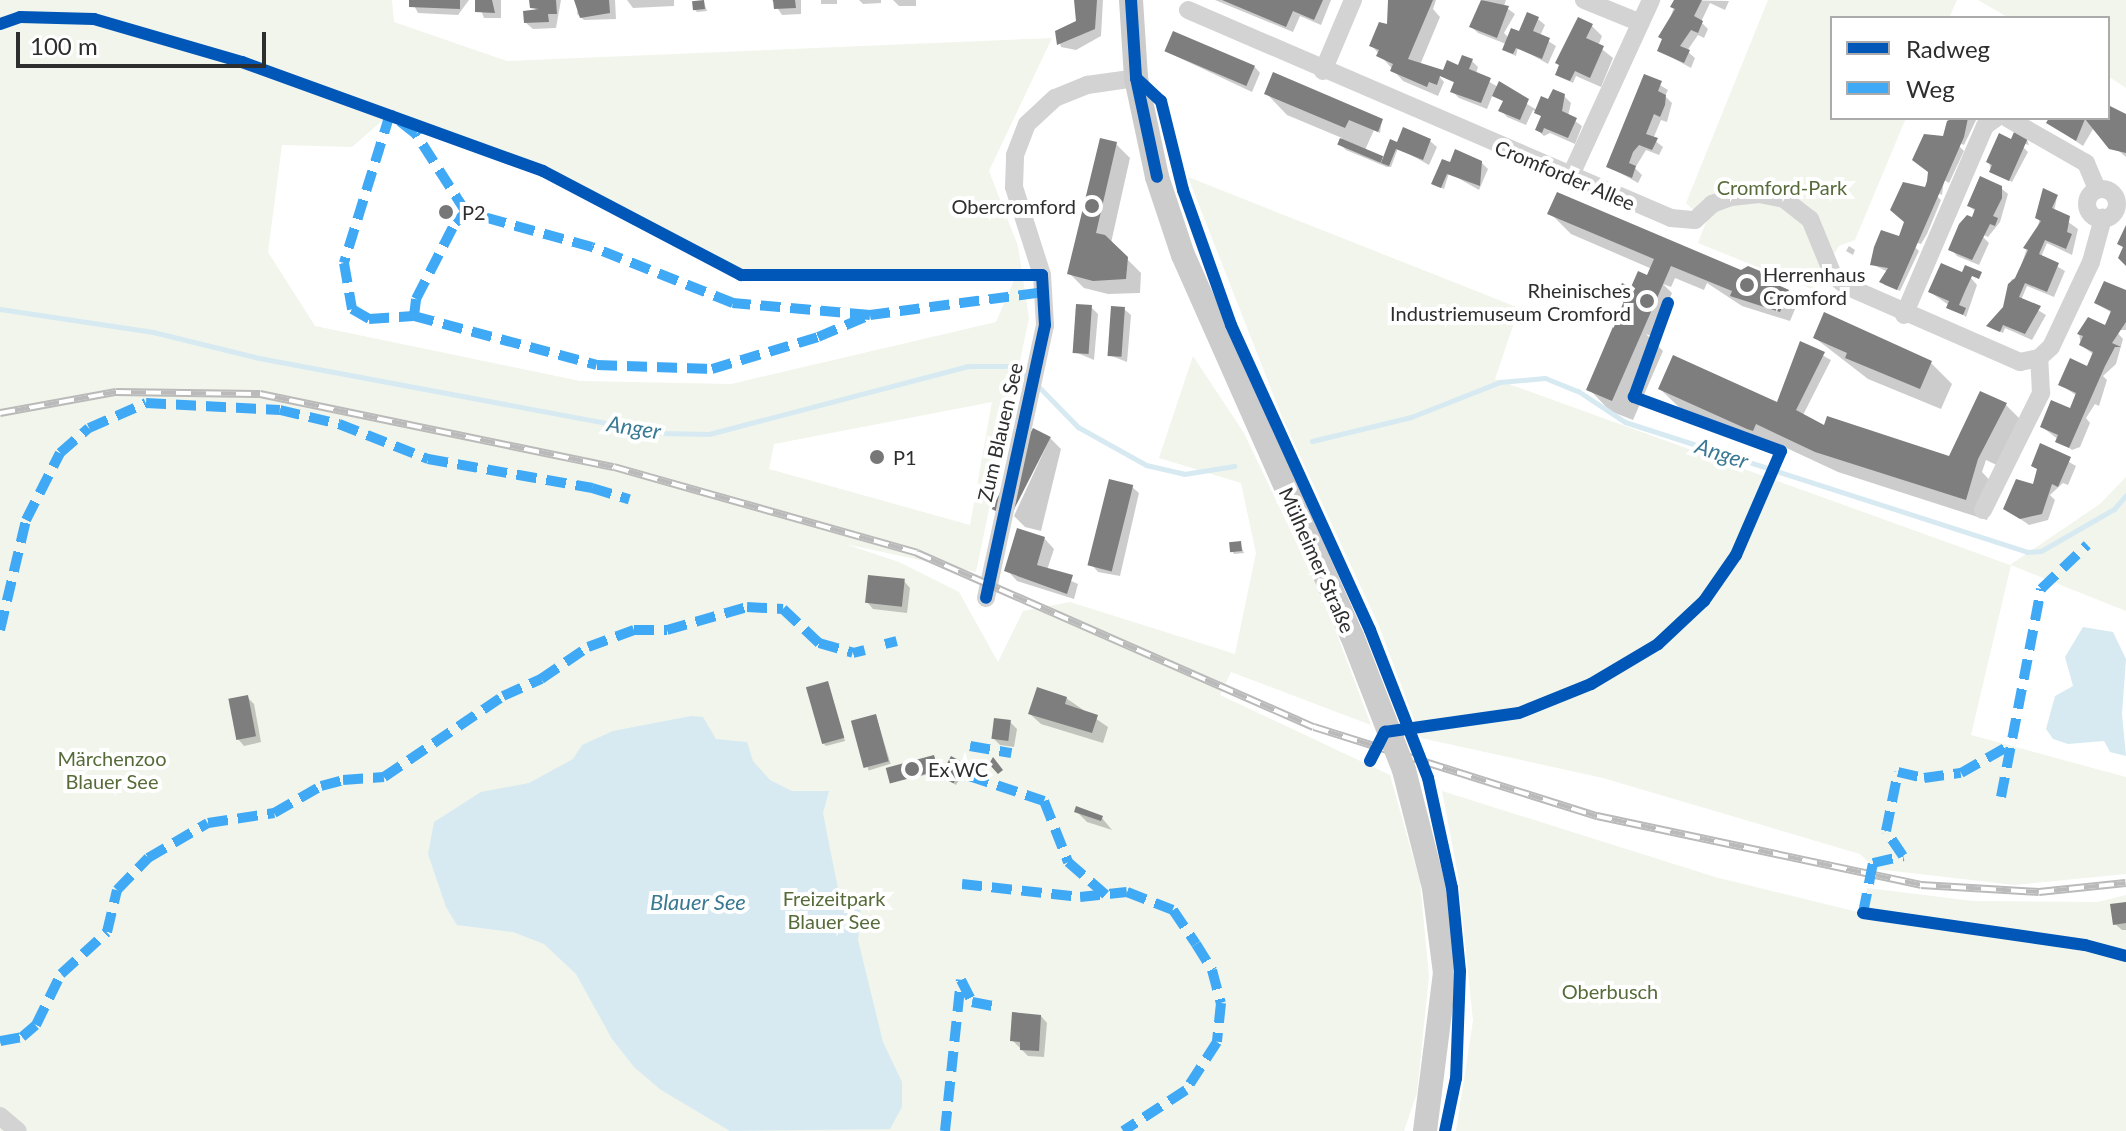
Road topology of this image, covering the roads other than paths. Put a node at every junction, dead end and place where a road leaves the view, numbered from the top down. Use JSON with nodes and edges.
{"nodes":[{"id":1,"x":1131,"y":0,"type":"edge"},
{"id":2,"x":1353,"y":0,"type":"edge"},
{"id":3,"x":1584,"y":0,"type":"edge"},
{"id":4,"x":1651,"y":0,"type":"edge"},
{"id":5,"x":1188,"y":10,"type":"dead end"},
{"id":6,"x":1641,"y":23,"type":"junction"},
{"id":7,"x":1323,"y":71,"type":"junction"},
{"id":8,"x":1136,"y":78,"type":"junction"},
{"id":9,"x":1993,"y":120,"type":"edge"},
{"id":10,"x":2011,"y":120,"type":"edge"},
{"id":11,"x":1570,"y":177,"type":"junction"},
{"id":12,"x":1904,"y":315,"type":"junction"},
{"id":13,"x":2039,"y":358,"type":"junction"},
{"id":14,"x":1983,"y":510,"type":"dead end"},
{"id":15,"x":986,"y":598,"type":"dead end"},
{"id":16,"x":0,"y":1116,"type":"edge"},
{"id":17,"x":18,"y":1131,"type":"edge"},
{"id":18,"x":1425,"y":1131,"type":"edge"}],
"edges":[{"from":1,"to":8,"type":"main road","name":"Mülheimer Straße"},
{"from":2,"to":7,"type":"street"},
{"from":3,"to":6,"type":"street"},
{"from":4,"to":6,"type":"street"},
{"from":5,"to":7,"type":"street","name":"Cromforder Allee"},
{"from":6,"to":11,"type":"street"},
{"from":7,"to":11,"type":"street","name":"Cromforder Allee"},
{"from":8,"to":15,"type":"street","name":"Zum Blauen See"},
{"from":8,"to":18,"type":"main road","name":"Mülheimer Straße","bridge":true},
{"from":9,"to":12,"type":"street"},
{"from":10,"to":13,"type":"street"},
{"from":11,"to":12,"type":"street","name":"Cromforder Allee"},
{"from":12,"to":13,"type":"street","name":"Cromforder Allee"},
{"from":13,"to":14,"type":"street"},
{"from":16,"to":17,"type":"street"}]}
